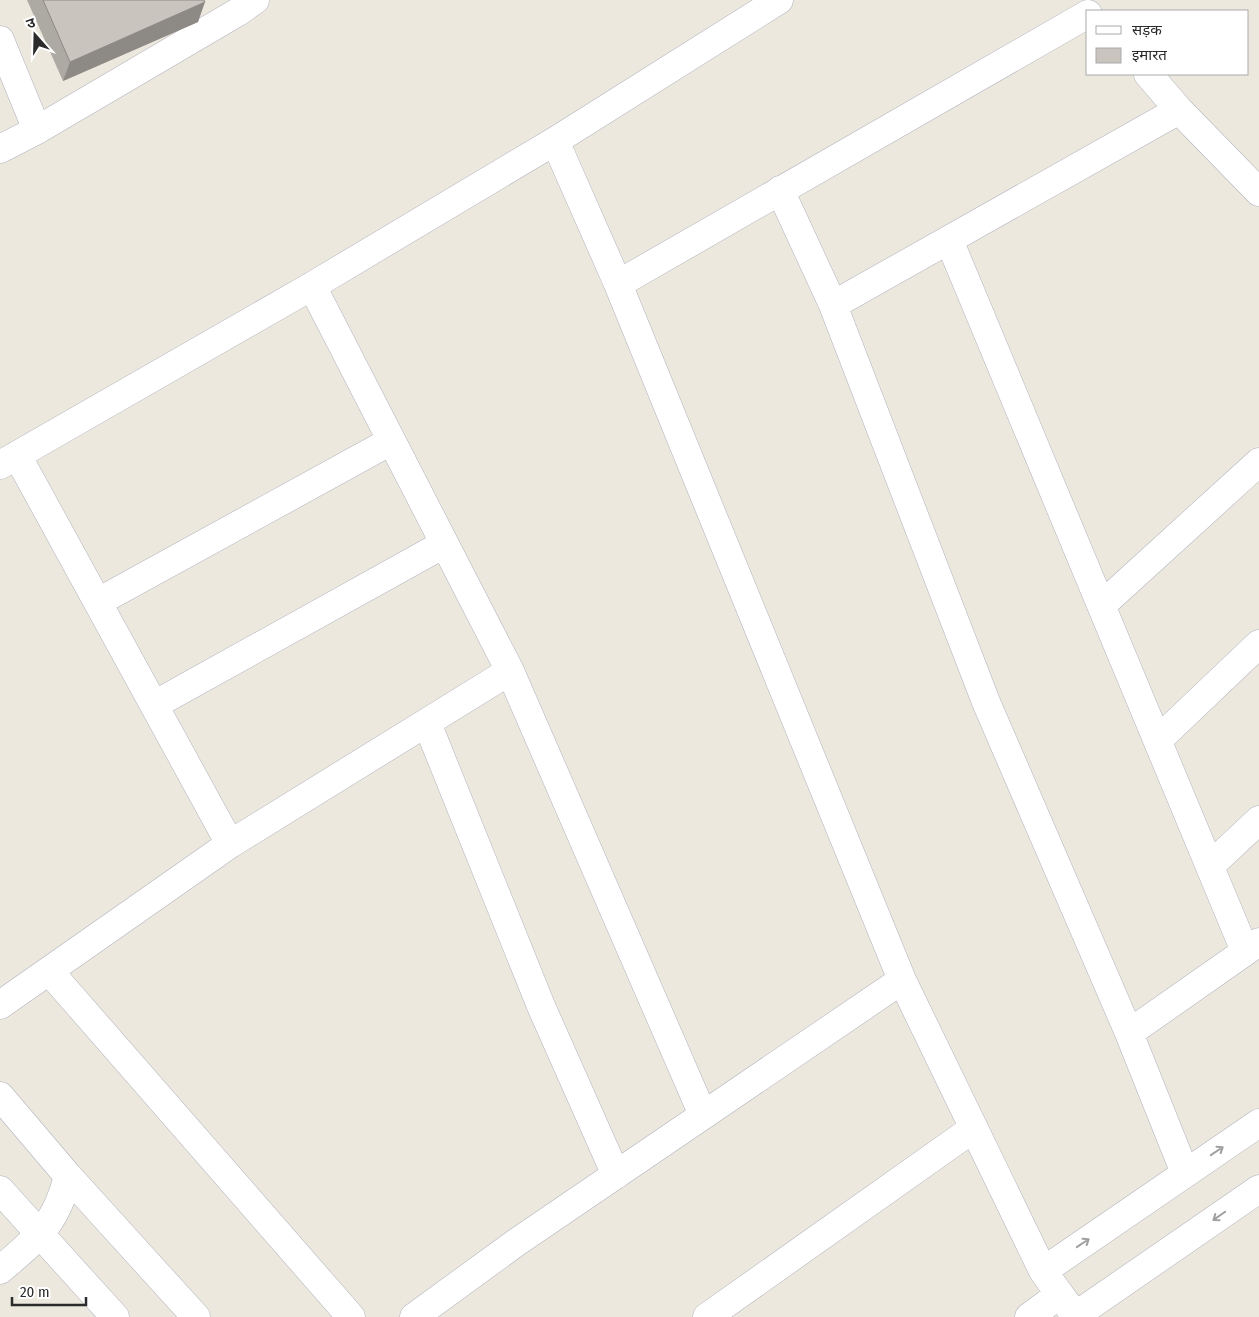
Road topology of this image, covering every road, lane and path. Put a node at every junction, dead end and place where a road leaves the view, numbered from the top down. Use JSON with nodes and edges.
{"nodes":[{"id":1,"x":778,"y":0,"type":"edge"},
{"id":2,"x":1085,"y":0,"type":"edge"},
{"id":3,"x":241,"y":4,"type":"edge"},
{"id":4,"x":1093,"y":10,"type":"edge"},
{"id":5,"x":1086,"y":15,"type":"edge"},
{"id":6,"x":0,"y":40,"type":"edge"},
{"id":7,"x":1149,"y":75,"type":"edge"},
{"id":8,"x":1178,"y":110,"type":"junction"},
{"id":9,"x":37,"y":130,"type":"junction"},
{"id":10,"x":555,"y":141,"type":"junction"},
{"id":11,"x":0,"y":149,"type":"edge"},
{"id":12,"x":780,"y":190,"type":"junction"},
{"id":13,"x":1259,"y":192,"type":"edge"},
{"id":14,"x":948,"y":240,"type":"junction"},
{"id":15,"x":618,"y":284,"type":"junction"},
{"id":16,"x":312,"y":286,"type":"junction"},
{"id":17,"x":833,"y":305,"type":"junction"},
{"id":18,"x":391,"y":441,"type":"junction"},
{"id":19,"x":9,"y":460,"type":"edge"},
{"id":20,"x":1259,"y":462,"type":"edge"},
{"id":21,"x":444,"y":544,"type":"junction"},
{"id":22,"x":98,"y":602,"type":"junction"},
{"id":23,"x":1102,"y":605,"type":"junction"},
{"id":24,"x":1259,"y":644,"type":"edge"},
{"id":25,"x":510,"y":671,"type":"junction"},
{"id":26,"x":154,"y":705,"type":"junction"},
{"id":27,"x":427,"y":723,"type":"junction"},
{"id":28,"x":1158,"y":740,"type":"junction"},
{"id":29,"x":1259,"y":820,"type":"edge"},
{"id":30,"x":230,"y":844,"type":"junction"},
{"id":31,"x":1210,"y":866,"type":"junction"},
{"id":32,"x":1252,"y":947,"type":"edge"},
{"id":33,"x":49,"y":971,"type":"junction"},
{"id":34,"x":902,"y":980,"type":"junction"},
{"id":35,"x":0,"y":1005,"type":"edge"},
{"id":36,"x":1128,"y":1033,"type":"junction"},
{"id":37,"x":0,"y":1096,"type":"edge"},
{"id":38,"x":704,"y":1115,"type":"junction"},
{"id":39,"x":1259,"y":1123,"type":"edge"},
{"id":40,"x":974,"y":1128,"type":"junction"},
{"id":41,"x":1185,"y":1173,"type":"junction"},
{"id":42,"x":616,"y":1175,"type":"junction"},
{"id":43,"x":68,"y":1176,"type":"junction"},
{"id":44,"x":1259,"y":1189,"type":"edge"},
{"id":45,"x":0,"y":1190,"type":"edge"},
{"id":46,"x":40,"y":1236,"type":"junction"},
{"id":47,"x":0,"y":1270,"type":"edge"},
{"id":48,"x":1043,"y":1271,"type":"junction"},
{"id":49,"x":1070,"y":1309,"type":"edge"},
{"id":50,"x":115,"y":1317,"type":"edge"},
{"id":51,"x":196,"y":1317,"type":"edge"},
{"id":52,"x":350,"y":1317,"type":"edge"},
{"id":53,"x":414,"y":1317,"type":"edge"},
{"id":54,"x":707,"y":1317,"type":"edge"},
{"id":55,"x":1029,"y":1317,"type":"edge"}],
"edges":[{"from":1,"to":10,"type":"lane"},
{"from":2,"to":4,"type":"lane"},
{"from":3,"to":9,"type":"lane"},
{"from":5,"to":12,"type":"lane"},
{"from":6,"to":9,"type":"lane"},
{"from":7,"to":8,"type":"lane"},
{"from":8,"to":13,"type":"lane"},
{"from":8,"to":14,"type":"lane"},
{"from":9,"to":11,"type":"lane"},
{"from":10,"to":15,"type":"lane"},
{"from":10,"to":16,"type":"lane"},
{"from":12,"to":15,"type":"lane"},
{"from":12,"to":17,"type":"lane"},
{"from":14,"to":17,"type":"lane"},
{"from":14,"to":23,"type":"lane"},
{"from":15,"to":34,"type":"lane"},
{"from":16,"to":18,"type":"lane"},
{"from":16,"to":19,"type":"lane"},
{"from":17,"to":36,"type":"lane"},
{"from":18,"to":21,"type":"lane"},
{"from":18,"to":22,"type":"lane"},
{"from":19,"to":22,"type":"lane"},
{"from":20,"to":23,"type":"lane"},
{"from":21,"to":25,"type":"lane"},
{"from":21,"to":26,"type":"lane"},
{"from":22,"to":26,"type":"lane"},
{"from":23,"to":28,"type":"lane"},
{"from":24,"to":28,"type":"lane"},
{"from":25,"to":27,"type":"lane"},
{"from":25,"to":38,"type":"lane"},
{"from":26,"to":30,"type":"lane"},
{"from":27,"to":30,"type":"lane"},
{"from":27,"to":42,"type":"lane"},
{"from":28,"to":31,"type":"lane"},
{"from":29,"to":31,"type":"lane"},
{"from":30,"to":33,"type":"lane"},
{"from":31,"to":32,"type":"lane"},
{"from":32,"to":36,"type":"lane"},
{"from":33,"to":35,"type":"lane"},
{"from":33,"to":52,"type":"lane"},
{"from":34,"to":38,"type":"lane"},
{"from":34,"to":40,"type":"lane"},
{"from":36,"to":41,"type":"lane"},
{"from":37,"to":43,"type":"lane"},
{"from":38,"to":42,"type":"lane"},
{"from":41,"to":39,"type":"lane","one_way":true},
{"from":40,"to":48,"type":"lane"},
{"from":40,"to":54,"type":"lane"},
{"from":48,"to":41,"type":"lane","one_way":true},
{"from":42,"to":53,"type":"lane"},
{"from":43,"to":46,"type":"lane"},
{"from":43,"to":51,"type":"lane"},
{"from":44,"to":49,"type":"lane","one_way":true},
{"from":45,"to":46,"type":"lane"},
{"from":46,"to":47,"type":"lane"},
{"from":46,"to":50,"type":"lane"},
{"from":48,"to":49,"type":"lane"},
{"from":49,"to":55,"type":"lane"}]}
